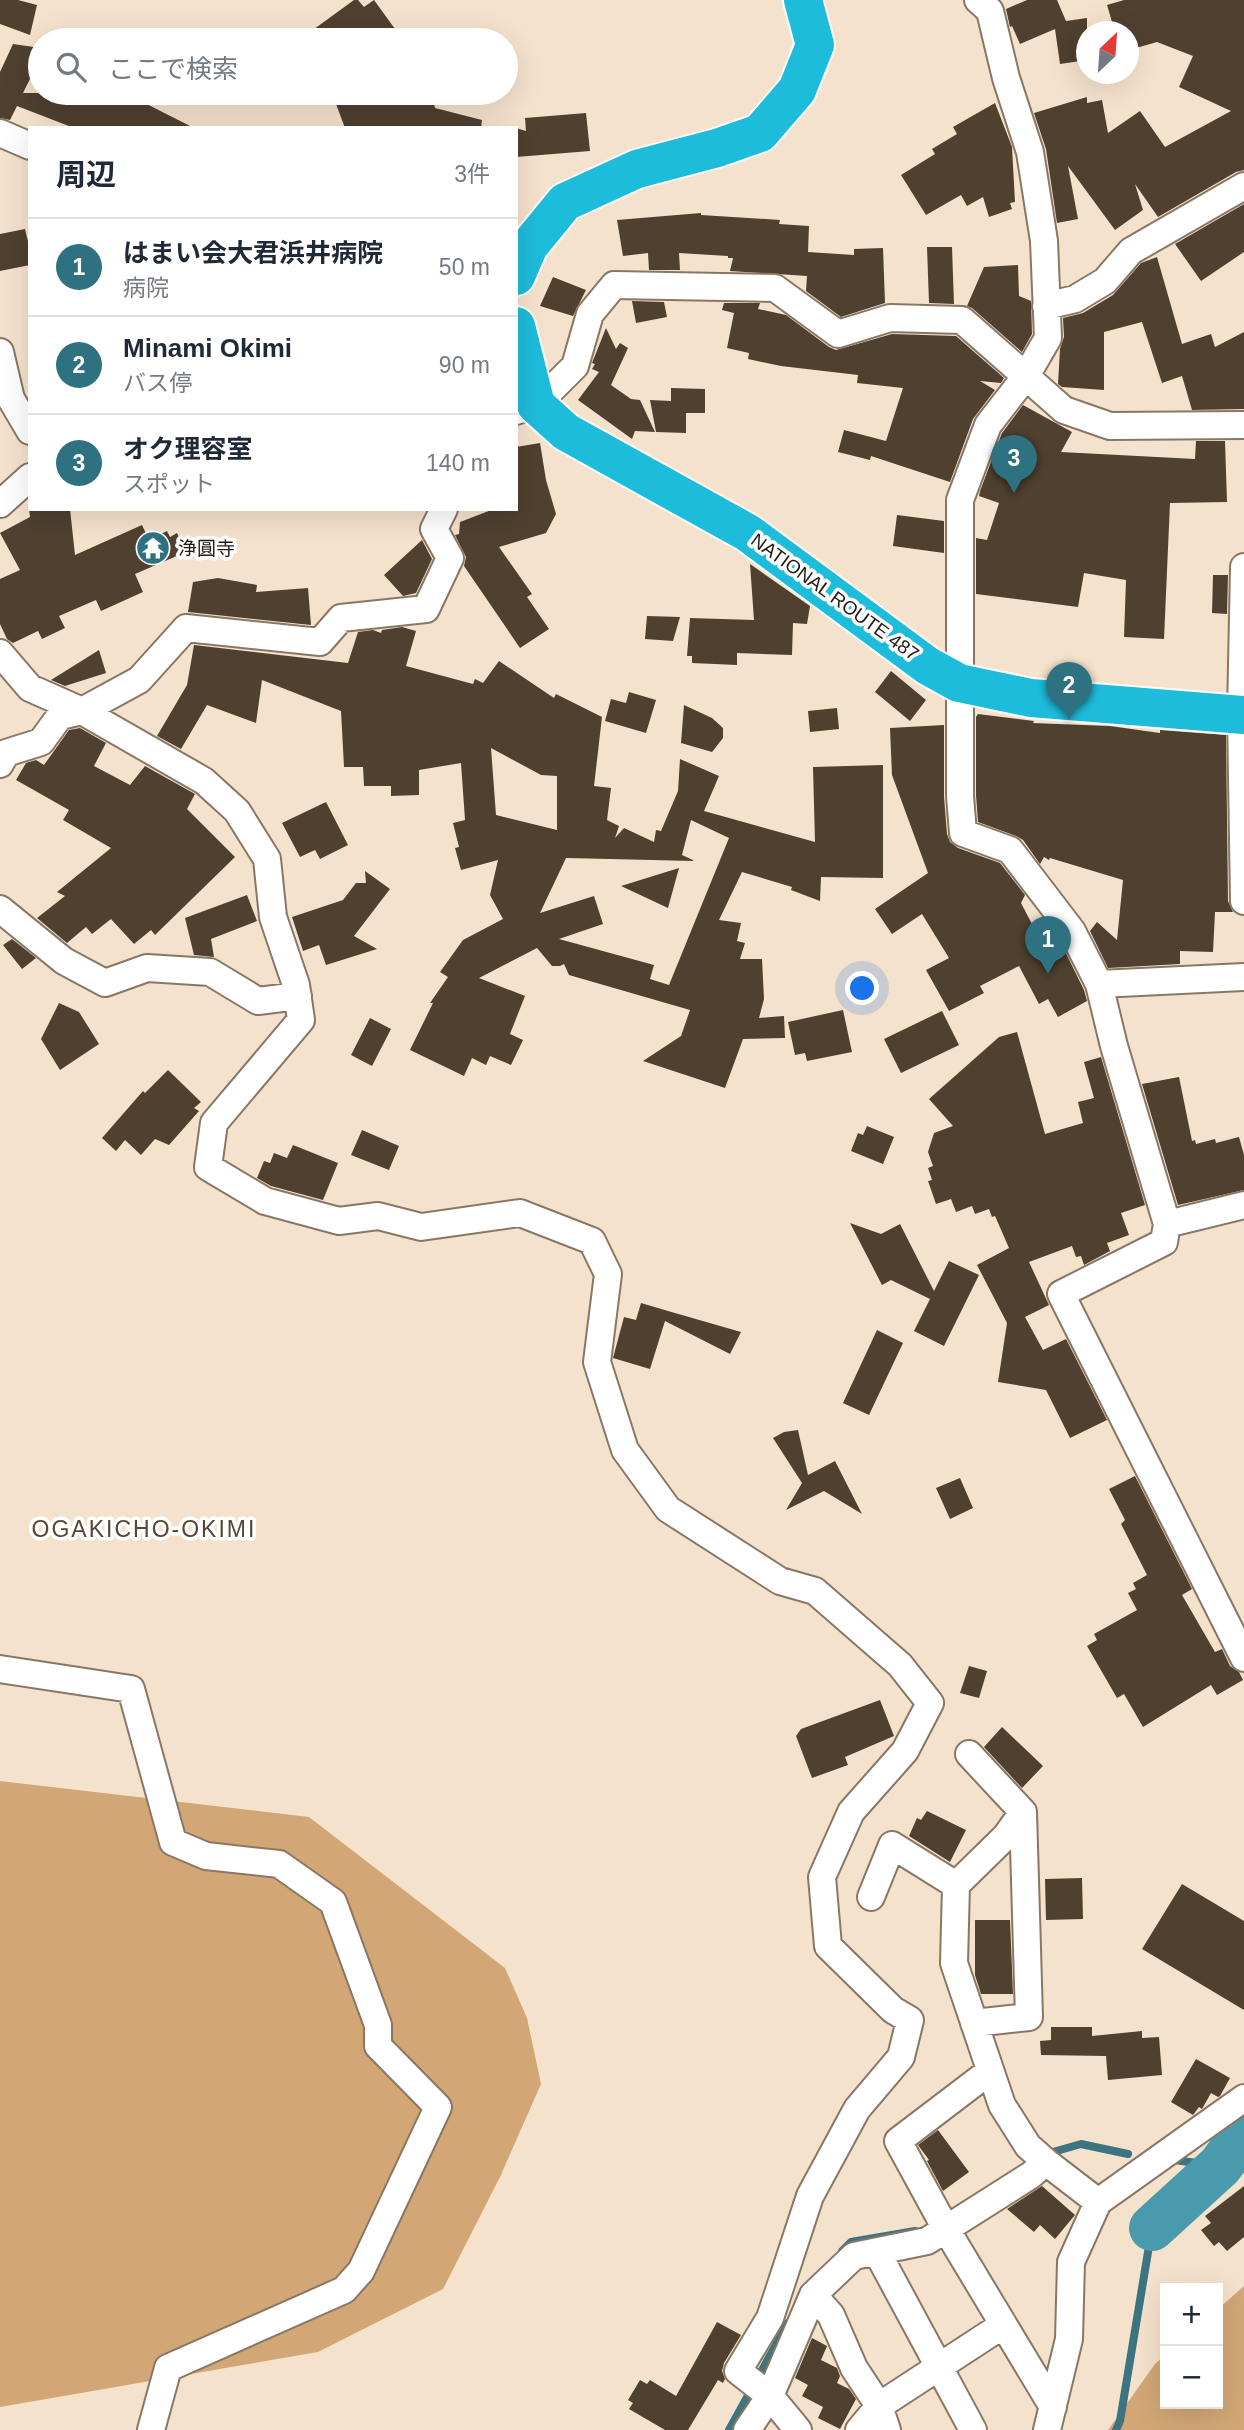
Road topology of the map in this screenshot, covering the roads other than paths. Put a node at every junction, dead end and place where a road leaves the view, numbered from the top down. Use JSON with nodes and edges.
{"nodes":[{"id":1,"x":803,"y":0,"type":"edge"},
{"id":2,"x":978,"y":0,"type":"edge"},
{"id":3,"x":0,"y":133,"type":"edge"},
{"id":4,"x":28,"y":145,"type":"edge"},
{"id":5,"x":1244,"y":186,"type":"edge"},
{"id":6,"x":518,"y":271,"type":"edge"},
{"id":7,"x":1046,"y":306,"type":"junction"},
{"id":8,"x":518,"y":342,"type":"edge"},
{"id":9,"x":0,"y":352,"type":"edge"},
{"id":10,"x":1026,"y":376,"type":"junction"},
{"id":11,"x":526,"y":408,"type":"edge"},
{"id":12,"x":1244,"y":425,"type":"edge"},
{"id":13,"x":28,"y":428,"type":"edge"},
{"id":14,"x":28,"y":479,"type":"edge"},
{"id":15,"x":0,"y":504,"type":"edge"},
{"id":16,"x":443,"y":511,"type":"edge"},
{"id":17,"x":1244,"y":567,"type":"edge"},
{"id":18,"x":0,"y":653,"type":"edge"},
{"id":19,"x":959,"y":683,"type":"junction"},
{"id":20,"x":82,"y":711,"type":"junction"},
{"id":21,"x":1243,"y":715,"type":"edge"},
{"id":22,"x":0,"y":764,"type":"edge"},
{"id":23,"x":1244,"y":901,"type":"edge"},
{"id":24,"x":0,"y":909,"type":"edge"},
{"id":25,"x":1244,"y":977,"type":"edge"},
{"id":26,"x":1099,"y":984,"type":"junction"},
{"id":27,"x":298,"y":996,"type":"junction"},
{"id":28,"x":1244,"y":1205,"type":"edge"},
{"id":29,"x":1167,"y":1224,"type":"junction"},
{"id":30,"x":1244,"y":1658,"type":"edge"},
{"id":31,"x":0,"y":1669,"type":"edge"},
{"id":32,"x":969,"y":1754,"type":"dead end"},
{"id":33,"x":1023,"y":1812,"type":"junction"},
{"id":34,"x":956,"y":1885,"type":"junction"},
{"id":35,"x":871,"y":1897,"type":"dead end"},
{"id":36,"x":974,"y":2023,"type":"junction"},
{"id":37,"x":990,"y":2071,"type":"junction"},
{"id":38,"x":1244,"y":2098,"type":"edge"},
{"id":39,"x":1037,"y":2154,"type":"junction"},
{"id":40,"x":1098,"y":2202,"type":"junction"},
{"id":41,"x":942,"y":2221,"type":"junction"},
{"id":42,"x":877,"y":2252,"type":"junction"},
{"id":43,"x":813,"y":2295,"type":"junction"},
{"id":44,"x":1003,"y":2325,"type":"junction"},
{"id":45,"x":939,"y":2367,"type":"junction"},
{"id":46,"x":770,"y":2396,"type":"junction"},
{"id":47,"x":883,"y":2418,"type":"edge"},
{"id":48,"x":1050,"y":2419,"type":"edge"},
{"id":49,"x":151,"y":2430,"type":"edge"},
{"id":50,"x":747,"y":2430,"type":"edge"},
{"id":51,"x":798,"y":2430,"type":"edge"},
{"id":52,"x":859,"y":2430,"type":"edge"},
{"id":53,"x":973,"y":2430,"type":"edge"}],
"edges":[{"from":1,"to":6,"type":"highway"},
{"from":2,"to":7,"type":"street"},
{"from":3,"to":4,"type":"street"},
{"from":5,"to":7,"type":"street"},
{"from":7,"to":10,"type":"street"},
{"from":8,"to":11,"type":"highway"},
{"from":9,"to":13,"type":"street"},
{"from":10,"to":11,"type":"street"},
{"from":10,"to":12,"type":"street"},
{"from":10,"to":19,"type":"street"},
{"from":11,"to":19,"type":"highway","name":"NATIONAL ROUTE 487"},
{"from":14,"to":15,"type":"street"},
{"from":16,"to":20,"type":"street"},
{"from":17,"to":21,"type":"street"},
{"from":18,"to":20,"type":"street"},
{"from":19,"to":21,"type":"highway","name":"NATIONAL ROUTE 487"},
{"from":19,"to":26,"type":"street"},
{"from":20,"to":22,"type":"street"},
{"from":20,"to":27,"type":"street"},
{"from":21,"to":23,"type":"street"},
{"from":24,"to":27,"type":"street"},
{"from":25,"to":26,"type":"street"},
{"from":26,"to":29,"type":"street"},
{"from":27,"to":46,"type":"street"},
{"from":28,"to":29,"type":"street"},
{"from":29,"to":30,"type":"street"},
{"from":31,"to":49,"type":"street"},
{"from":32,"to":33,"type":"street"},
{"from":33,"to":34,"type":"street"},
{"from":33,"to":36,"type":"street"},
{"from":34,"to":35,"type":"street"},
{"from":34,"to":36,"type":"street"},
{"from":36,"to":37,"type":"street"},
{"from":37,"to":39,"type":"street"},
{"from":37,"to":41,"type":"street"},
{"from":38,"to":40,"type":"street"},
{"from":39,"to":40,"type":"street"},
{"from":39,"to":41,"type":"street"},
{"from":40,"to":48,"type":"street"},
{"from":41,"to":42,"type":"street"},
{"from":41,"to":44,"type":"street"},
{"from":42,"to":43,"type":"street"},
{"from":42,"to":45,"type":"street"},
{"from":43,"to":46,"type":"street"},
{"from":43,"to":47,"type":"street"},
{"from":44,"to":45,"type":"street"},
{"from":44,"to":48,"type":"street"},
{"from":45,"to":47,"type":"street"},
{"from":45,"to":53,"type":"street"},
{"from":46,"to":50,"type":"street"},
{"from":46,"to":51,"type":"street"},
{"from":47,"to":52,"type":"street"}]}
